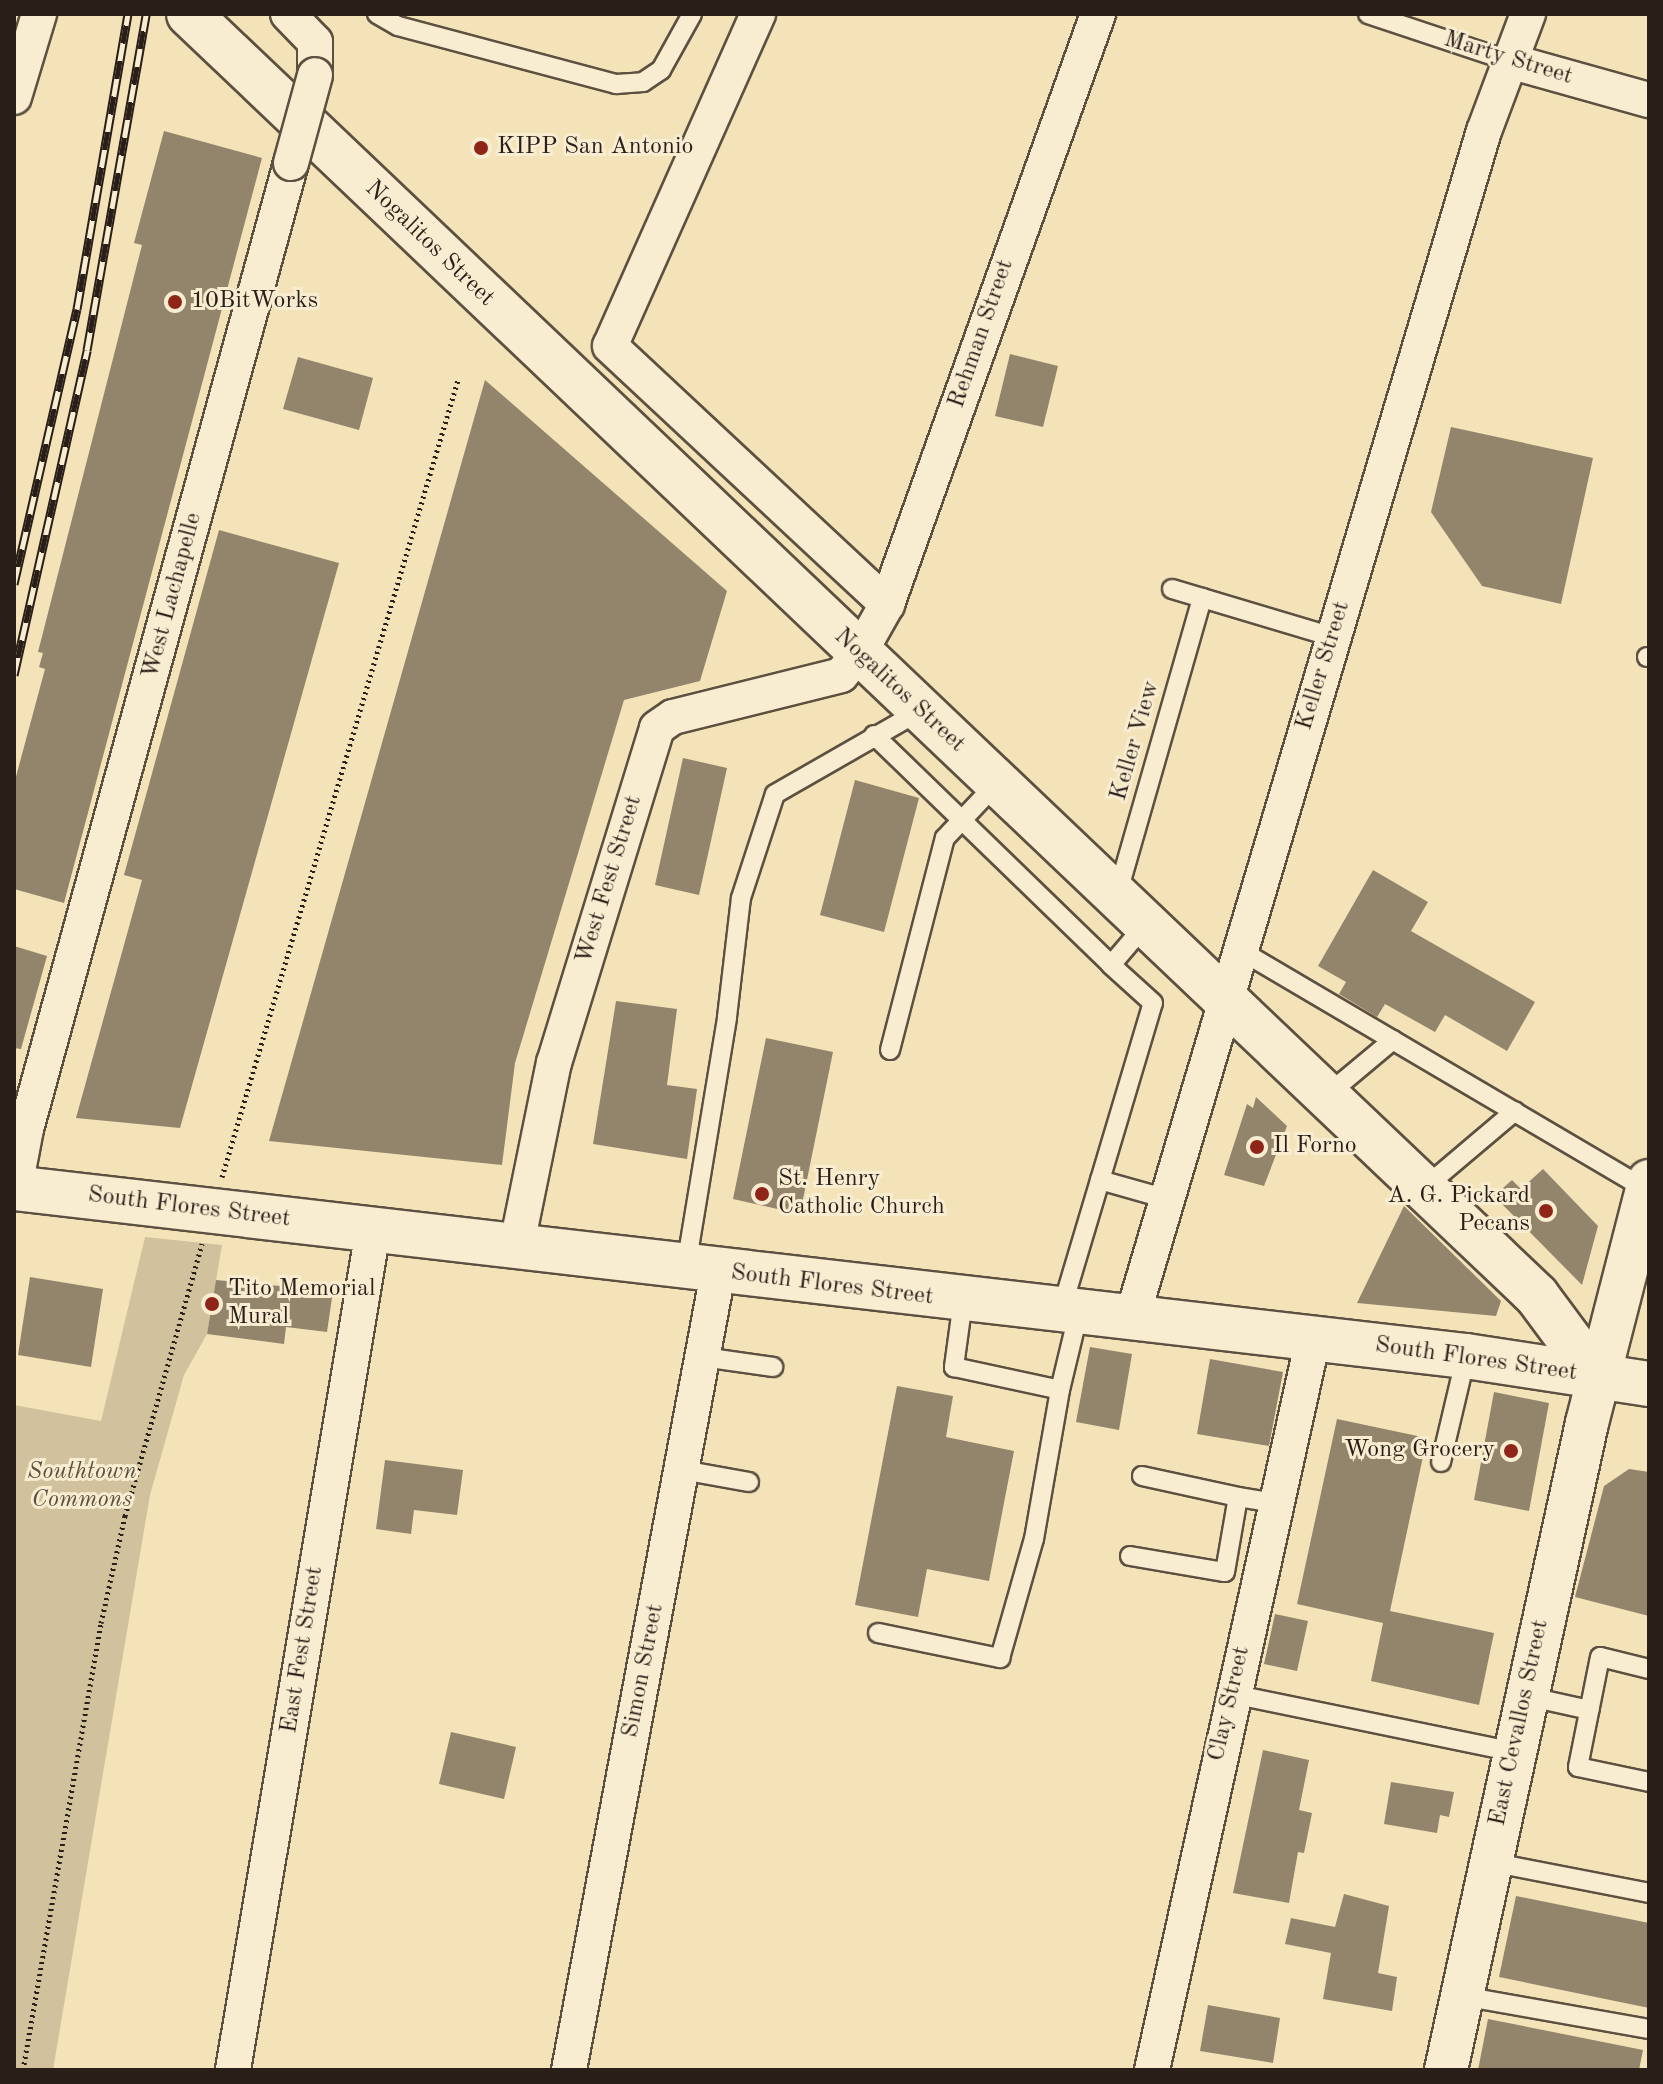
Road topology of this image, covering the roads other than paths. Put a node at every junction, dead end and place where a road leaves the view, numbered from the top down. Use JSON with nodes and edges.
{"nodes":[{"id":1,"x":39,"y":14,"type":"edge"},
{"id":2,"x":189,"y":14,"type":"edge"},
{"id":3,"x":288,"y":14,"type":"edge"},
{"id":4,"x":377,"y":14,"type":"edge"},
{"id":5,"x":692,"y":14,"type":"edge"},
{"id":6,"x":758,"y":14,"type":"edge"},
{"id":7,"x":1098,"y":14,"type":"edge"},
{"id":8,"x":1368,"y":14,"type":"edge"},
{"id":9,"x":1528,"y":14,"type":"edge"},
{"id":10,"x":1509,"y":61,"type":"junction"},
{"id":11,"x":14,"y":97,"type":"edge"},
{"id":12,"x":1649,"y":100,"type":"edge"},
{"id":13,"x":1172,"y":589,"type":"dead end"},
{"id":14,"x":1202,"y":598,"type":"junction"},
{"id":15,"x":887,"y":604,"type":"junction"},
{"id":16,"x":1333,"y":637,"type":"junction"},
{"id":17,"x":860,"y":652,"type":"junction"},
{"id":18,"x":920,"y":711,"type":"junction"},
{"id":19,"x":874,"y":735,"type":"junction"},
{"id":20,"x":997,"y":783,"type":"junction"},
{"id":21,"x":963,"y":818,"type":"junction"},
{"id":22,"x":1132,"y":910,"type":"junction"},
{"id":23,"x":1238,"y":949,"type":"junction"},
{"id":24,"x":1111,"y":965,"type":"junction"},
{"id":25,"x":1225,"y":998,"type":"junction"},
{"id":26,"x":1393,"y":1040,"type":"junction"},
{"id":27,"x":890,"y":1050,"type":"dead end"},
{"id":28,"x":1327,"y":1095,"type":"junction"},
{"id":29,"x":1515,"y":1111,"type":"junction"},
{"id":30,"x":1100,"y":1180,"type":"junction"},
{"id":31,"x":1648,"y":1187,"type":"edge"},
{"id":32,"x":1424,"y":1188,"type":"junction"},
{"id":33,"x":14,"y":1189,"type":"edge"},
{"id":34,"x":1167,"y":1199,"type":"junction"},
{"id":35,"x":373,"y":1231,"type":"junction"},
{"id":36,"x":516,"y":1249,"type":"junction"},
{"id":37,"x":701,"y":1271,"type":"junction"},
{"id":38,"x":963,"y":1301,"type":"junction"},
{"id":39,"x":1069,"y":1314,"type":"junction"},
{"id":40,"x":1131,"y":1321,"type":"junction"},
{"id":41,"x":1313,"y":1339,"type":"junction"},
{"id":42,"x":1466,"y":1356,"type":"junction"},
{"id":43,"x":703,"y":1357,"type":"junction"},
{"id":44,"x":773,"y":1367,"type":"dead end"},
{"id":45,"x":1597,"y":1377,"type":"junction"},
{"id":46,"x":1649,"y":1384,"type":"edge"},
{"id":47,"x":1060,"y":1390,"type":"junction"},
{"id":48,"x":1441,"y":1462,"type":"dead end"},
{"id":49,"x":682,"y":1470,"type":"junction"},
{"id":50,"x":1142,"y":1476,"type":"dead end"},
{"id":51,"x":749,"y":1482,"type":"dead end"},
{"id":52,"x":1238,"y":1497,"type":"junction"},
{"id":53,"x":1275,"y":1503,"type":"junction"},
{"id":54,"x":1130,"y":1556,"type":"dead end"},
{"id":55,"x":878,"y":1633,"type":"dead end"},
{"id":56,"x":1649,"y":1669,"type":"edge"},
{"id":57,"x":1232,"y":1694,"type":"junction"},
{"id":58,"x":1525,"y":1696,"type":"junction"},
{"id":59,"x":1589,"y":1710,"type":"junction"},
{"id":60,"x":1515,"y":1752,"type":"junction"},
{"id":61,"x":1649,"y":1782,"type":"edge"},
{"id":62,"x":1490,"y":1862,"type":"junction"},
{"id":63,"x":1649,"y":1893,"type":"edge"},
{"id":64,"x":1462,"y":1996,"type":"junction"},
{"id":65,"x":1649,"y":2029,"type":"edge"},
{"id":66,"x":233,"y":2070,"type":"edge"},
{"id":67,"x":569,"y":2070,"type":"edge"},
{"id":68,"x":1152,"y":2070,"type":"edge"},
{"id":69,"x":1446,"y":2070,"type":"edge"}],
"edges":[{"from":1,"to":11,"type":"street"},
{"from":2,"to":17,"type":"main road","name":"Nogalitos Street"},
{"from":3,"to":33,"type":"street","name":"West Lachapelle","bridge":true},
{"from":4,"to":5,"type":"lane"},
{"from":6,"to":15,"type":"street"},
{"from":7,"to":15,"type":"street","name":"Rehman Street"},
{"from":8,"to":10,"type":"lane","name":"Marty Street"},
{"from":9,"to":10,"type":"street","name":"Keller Street"},
{"from":10,"to":12,"type":"street","name":"Marty Street"},
{"from":10,"to":16,"type":"street","name":"Keller Street"},
{"from":13,"to":14,"type":"lane"},
{"from":14,"to":16,"type":"lane"},
{"from":14,"to":22,"type":"lane","name":"Keller View"},
{"from":15,"to":17,"type":"street","name":"Rehman Street"},
{"from":16,"to":23,"type":"street","name":"Keller Street"},
{"from":17,"to":18,"type":"main road","name":"Nogalitos Street"},
{"from":17,"to":36,"type":"street","name":"West Fest Street"},
{"from":18,"to":19,"type":"lane"},
{"from":18,"to":20,"type":"main road","name":"Nogalitos Street"},
{"from":19,"to":21,"type":"lane"},
{"from":19,"to":37,"type":"lane"},
{"from":20,"to":21,"type":"lane"},
{"from":20,"to":22,"type":"main road","name":"Nogalitos Street"},
{"from":21,"to":24,"type":"lane"},
{"from":21,"to":27,"type":"lane"},
{"from":22,"to":24,"type":"lane"},
{"from":22,"to":25,"type":"main road","name":"Nogalitos Street"},
{"from":23,"to":25,"type":"street","name":"Keller Street"},
{"from":23,"to":26,"type":"lane"},
{"from":24,"to":30,"type":"lane"},
{"from":25,"to":28,"type":"main road","name":"Nogalitos Street"},
{"from":25,"to":34,"type":"street","name":"Keller Street"},
{"from":26,"to":28,"type":"lane"},
{"from":26,"to":29,"type":"lane"},
{"from":28,"to":32,"type":"main road","name":"Nogalitos Street"},
{"from":29,"to":31,"type":"lane"},
{"from":29,"to":32,"type":"lane"},
{"from":30,"to":34,"type":"lane"},
{"from":30,"to":39,"type":"lane"},
{"from":31,"to":45,"type":"street","name":"East Cevallos Street"},
{"from":32,"to":45,"type":"main road","name":"Nogalitos Street"},
{"from":33,"to":35,"type":"main road","name":"South Flores Street"},
{"from":34,"to":40,"type":"street","name":"Keller Street"},
{"from":35,"to":36,"type":"main road","name":"South Flores Street"},
{"from":35,"to":66,"type":"street","name":"East Fest Street"},
{"from":36,"to":37,"type":"main road","name":"South Flores Street"},
{"from":37,"to":38,"type":"main road","name":"South Flores Street"},
{"from":37,"to":43,"type":"street","name":"Simon Street"},
{"from":38,"to":39,"type":"main road","name":"South Flores Street"},
{"from":38,"to":47,"type":"lane"},
{"from":39,"to":40,"type":"main road","name":"South Flores Street"},
{"from":39,"to":47,"type":"lane"},
{"from":40,"to":41,"type":"main road","name":"South Flores Street"},
{"from":41,"to":42,"type":"main road","name":"South Flores Street"},
{"from":41,"to":53,"type":"street","name":"Clay Street"},
{"from":42,"to":45,"type":"main road","name":"South Flores Street"},
{"from":42,"to":48,"type":"lane"},
{"from":43,"to":44,"type":"lane"},
{"from":43,"to":49,"type":"street","name":"Simon Street"},
{"from":45,"to":46,"type":"main road","name":"South Flores Street"},
{"from":45,"to":58,"type":"street","name":"East Cevallos Street"},
{"from":47,"to":55,"type":"lane"},
{"from":49,"to":51,"type":"lane"},
{"from":49,"to":67,"type":"street","name":"Simon Street"},
{"from":50,"to":52,"type":"lane"},
{"from":52,"to":53,"type":"lane"},
{"from":52,"to":54,"type":"lane"},
{"from":53,"to":57,"type":"street","name":"Clay Street"},
{"from":56,"to":59,"type":"lane"},
{"from":57,"to":60,"type":"lane"},
{"from":57,"to":68,"type":"street","name":"Clay Street"},
{"from":58,"to":59,"type":"lane"},
{"from":58,"to":60,"type":"street","name":"East Cevallos Street"},
{"from":59,"to":61,"type":"lane"},
{"from":60,"to":62,"type":"street","name":"East Cevallos Street"},
{"from":62,"to":63,"type":"lane"},
{"from":62,"to":64,"type":"street","name":"East Cevallos Street"},
{"from":64,"to":65,"type":"lane"},
{"from":64,"to":69,"type":"street","name":"East Cevallos Street"}]}
